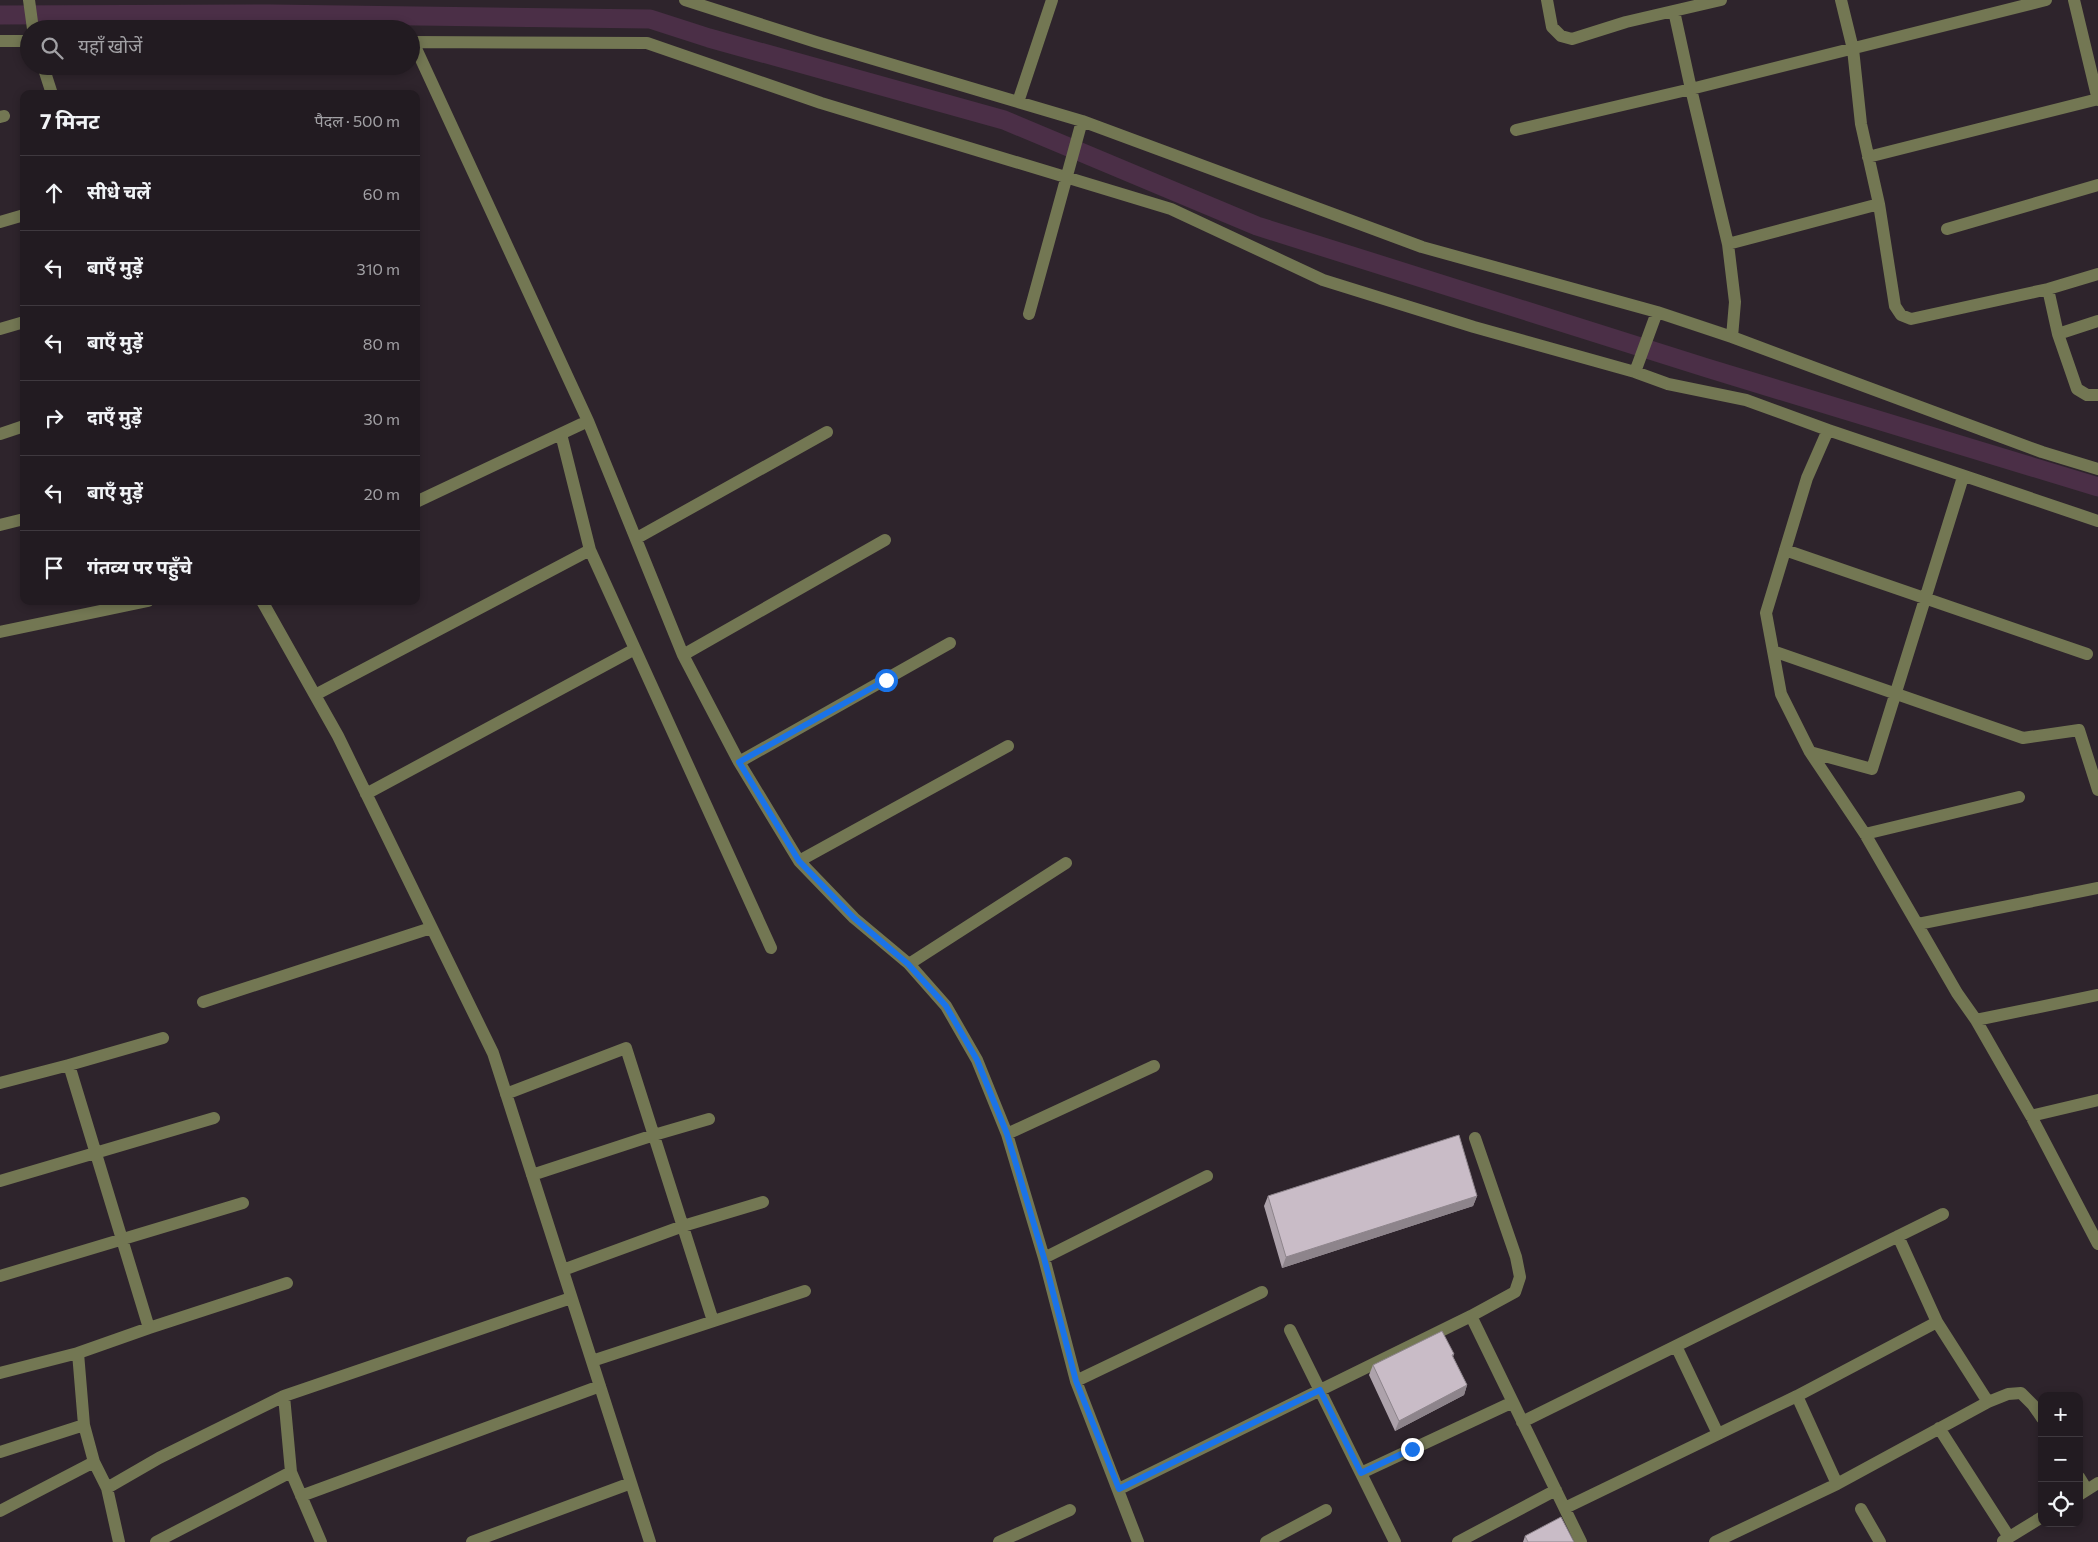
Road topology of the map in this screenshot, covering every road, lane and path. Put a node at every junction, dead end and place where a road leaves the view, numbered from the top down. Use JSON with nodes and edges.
{"nodes":[{"id":1,"x":29,"y":0,"type":"edge"},
{"id":2,"x":686,"y":0,"type":"edge"},
{"id":3,"x":1052,"y":0,"type":"edge"},
{"id":4,"x":1547,"y":0,"type":"edge"},
{"id":5,"x":1721,"y":0,"type":"edge"},
{"id":6,"x":1841,"y":0,"type":"edge"},
{"id":7,"x":2046,"y":0,"type":"edge"},
{"id":8,"x":2074,"y":0,"type":"edge"},
{"id":9,"x":1674,"y":11,"type":"junction"},
{"id":10,"x":32,"y":20,"type":"edge"},
{"id":11,"x":0,"y":41,"type":"edge"},
{"id":12,"x":20,"y":41,"type":"edge"},
{"id":13,"x":420,"y":42,"type":"edge"},
{"id":14,"x":1853,"y":50,"type":"junction"},
{"id":15,"x":420,"y":61,"type":"edge"},
{"id":16,"x":46,"y":75,"type":"edge"},
{"id":17,"x":1691,"y":89,"type":"junction"},
{"id":18,"x":51,"y":90,"type":"edge"},
{"id":19,"x":2098,"y":100,"type":"edge"},
{"id":20,"x":1018,"y":102,"type":"junction"},
{"id":21,"x":1081,"y":126,"type":"junction"},
{"id":22,"x":1516,"y":130,"type":"dead end"},
{"id":23,"x":1868,"y":157,"type":"junction"},
{"id":24,"x":1066,"y":177,"type":"junction"},
{"id":25,"x":2098,"y":185,"type":"edge"},
{"id":26,"x":1879,"y":204,"type":"junction"},
{"id":27,"x":20,"y":216,"type":"edge"},
{"id":28,"x":0,"y":222,"type":"edge"},
{"id":29,"x":1947,"y":229,"type":"dead end"},
{"id":30,"x":1728,"y":244,"type":"junction"},
{"id":31,"x":2098,"y":274,"type":"edge"},
{"id":32,"x":2048,"y":289,"type":"junction"},
{"id":33,"x":1029,"y":314,"type":"dead end"},
{"id":34,"x":1654,"y":318,"type":"junction"},
{"id":35,"x":2098,"y":321,"type":"edge"},
{"id":36,"x":20,"y":323,"type":"edge"},
{"id":37,"x":0,"y":329,"type":"edge"},
{"id":38,"x":2058,"y":334,"type":"junction"},
{"id":39,"x":1732,"y":338,"type":"junction"},
{"id":40,"x":1634,"y":372,"type":"junction"},
{"id":41,"x":2098,"y":395,"type":"edge"},
{"id":42,"x":20,"y":427,"type":"edge"},
{"id":43,"x":574,"y":427,"type":"junction"},
{"id":44,"x":1828,"y":430,"type":"junction"},
{"id":45,"x":827,"y":432,"type":"dead end"},
{"id":46,"x":0,"y":434,"type":"edge"},
{"id":47,"x":2098,"y":469,"type":"edge"},
{"id":48,"x":1963,"y":477,"type":"junction"},
{"id":49,"x":420,"y":500,"type":"edge"},
{"id":50,"x":20,"y":520,"type":"edge"},
{"id":51,"x":2098,"y":522,"type":"edge"},
{"id":52,"x":0,"y":526,"type":"edge"},
{"id":53,"x":637,"y":538,"type":"junction"},
{"id":54,"x":884,"y":540,"type":"dead end"},
{"id":55,"x":590,"y":550,"type":"junction"},
{"id":56,"x":1785,"y":550,"type":"junction"},
{"id":57,"x":1926,"y":598,"type":"junction"},
{"id":58,"x":129,"y":605,"type":"edge"},
{"id":59,"x":264,"y":605,"type":"edge"},
{"id":60,"x":0,"y":632,"type":"edge"},
{"id":61,"x":950,"y":643,"type":"dead end"},
{"id":62,"x":635,"y":649,"type":"junction"},
{"id":63,"x":1773,"y":651,"type":"junction"},
{"id":64,"x":2087,"y":654,"type":"dead end"},
{"id":65,"x":683,"y":655,"type":"junction"},
{"id":66,"x":1897,"y":694,"type":"junction"},
{"id":67,"x":315,"y":695,"type":"junction"},
{"id":68,"x":1008,"y":746,"type":"dead end"},
{"id":69,"x":1810,"y":752,"type":"junction"},
{"id":70,"x":739,"y":762,"type":"junction"},
{"id":71,"x":2098,"y":790,"type":"edge"},
{"id":72,"x":366,"y":794,"type":"junction"},
{"id":73,"x":2019,"y":797,"type":"dead end"},
{"id":74,"x":1865,"y":834,"type":"junction"},
{"id":75,"x":799,"y":861,"type":"junction"},
{"id":76,"x":1066,"y":862,"type":"dead end"},
{"id":77,"x":2098,"y":888,"type":"edge"},
{"id":78,"x":1918,"y":924,"type":"junction"},
{"id":79,"x":431,"y":928,"type":"junction"},
{"id":80,"x":771,"y":948,"type":"dead end"},
{"id":81,"x":908,"y":964,"type":"junction"},
{"id":82,"x":2098,"y":995,"type":"edge"},
{"id":83,"x":203,"y":1002,"type":"dead end"},
{"id":84,"x":1976,"y":1020,"type":"junction"},
{"id":85,"x":163,"y":1038,"type":"dead end"},
{"id":86,"x":69,"y":1065,"type":"junction"},
{"id":87,"x":1154,"y":1066,"type":"dead end"},
{"id":88,"x":0,"y":1083,"type":"edge"},
{"id":89,"x":506,"y":1094,"type":"junction"},
{"id":90,"x":2098,"y":1100,"type":"edge"},
{"id":91,"x":2031,"y":1116,"type":"junction"},
{"id":92,"x":214,"y":1118,"type":"dead end"},
{"id":93,"x":709,"y":1119,"type":"dead end"},
{"id":94,"x":1007,"y":1134,"type":"junction"},
{"id":95,"x":654,"y":1135,"type":"junction"},
{"id":96,"x":1475,"y":1138,"type":"dead end"},
{"id":97,"x":97,"y":1154,"type":"junction"},
{"id":98,"x":532,"y":1175,"type":"junction"},
{"id":99,"x":1207,"y":1176,"type":"dead end"},
{"id":100,"x":0,"y":1182,"type":"edge"},
{"id":101,"x":763,"y":1202,"type":"dead end"},
{"id":102,"x":243,"y":1203,"type":"dead end"},
{"id":103,"x":1943,"y":1214,"type":"dead end"},
{"id":104,"x":682,"y":1226,"type":"junction"},
{"id":105,"x":2093,"y":1226,"type":"edge"},
{"id":106,"x":1898,"y":1236,"type":"junction"},
{"id":107,"x":122,"y":1240,"type":"junction"},
{"id":108,"x":2098,"y":1244,"type":"edge"},
{"id":109,"x":1044,"y":1258,"type":"junction"},
{"id":110,"x":563,"y":1270,"type":"junction"},
{"id":111,"x":0,"y":1276,"type":"edge"},
{"id":112,"x":287,"y":1283,"type":"dead end"},
{"id":113,"x":804,"y":1291,"type":"dead end"},
{"id":114,"x":1262,"y":1292,"type":"dead end"},
{"id":115,"x":572,"y":1298,"type":"junction"},
{"id":116,"x":1471,"y":1316,"type":"junction"},
{"id":117,"x":713,"y":1321,"type":"junction"},
{"id":118,"x":1938,"y":1322,"type":"junction"},
{"id":119,"x":150,"y":1328,"type":"junction"},
{"id":120,"x":1290,"y":1330,"type":"dead end"},
{"id":121,"x":1676,"y":1346,"type":"junction"},
{"id":122,"x":78,"y":1353,"type":"junction"},
{"id":123,"x":592,"y":1361,"type":"junction"},
{"id":124,"x":0,"y":1373,"type":"edge"},
{"id":125,"x":1076,"y":1381,"type":"junction"},
{"id":126,"x":600,"y":1386,"type":"junction"},
{"id":127,"x":1320,"y":1390,"type":"junction"},
{"id":128,"x":284,"y":1396,"type":"junction"},
{"id":129,"x":1797,"y":1396,"type":"junction"},
{"id":130,"x":1512,"y":1402,"type":"junction"},
{"id":131,"x":1988,"y":1402,"type":"junction"},
{"id":132,"x":2038,"y":1412,"type":"edge"},
{"id":133,"x":1522,"y":1422,"type":"junction"},
{"id":134,"x":84,"y":1425,"type":"junction"},
{"id":135,"x":1939,"y":1428,"type":"junction"},
{"id":136,"x":1718,"y":1434,"type":"junction"},
{"id":137,"x":0,"y":1452,"type":"edge"},
{"id":138,"x":94,"y":1462,"type":"junction"},
{"id":139,"x":291,"y":1472,"type":"junction"},
{"id":140,"x":1361,"y":1473,"type":"junction"},
{"id":141,"x":631,"y":1483,"type":"junction"},
{"id":142,"x":1837,"y":1484,"type":"junction"},
{"id":143,"x":107,"y":1488,"type":"junction"},
{"id":144,"x":1119,"y":1489,"type":"junction"},
{"id":145,"x":1556,"y":1490,"type":"junction"},
{"id":146,"x":301,"y":1496,"type":"junction"},
{"id":147,"x":1564,"y":1508,"type":"junction"},
{"id":148,"x":1861,"y":1509,"type":"dead end"},
{"id":149,"x":1070,"y":1510,"type":"dead end"},
{"id":150,"x":1326,"y":1510,"type":"dead end"},
{"id":151,"x":0,"y":1511,"type":"edge"},
{"id":152,"x":2038,"y":1519,"type":"edge"},
{"id":153,"x":2005,"y":1540,"type":"edge"},
{"id":154,"x":119,"y":1542,"type":"edge"},
{"id":155,"x":156,"y":1542,"type":"edge"},
{"id":156,"x":321,"y":1542,"type":"edge"},
{"id":157,"x":472,"y":1542,"type":"edge"},
{"id":158,"x":650,"y":1542,"type":"edge"},
{"id":159,"x":999,"y":1542,"type":"edge"},
{"id":160,"x":1138,"y":1542,"type":"edge"},
{"id":161,"x":1266,"y":1542,"type":"edge"},
{"id":162,"x":1395,"y":1542,"type":"edge"},
{"id":163,"x":1458,"y":1542,"type":"edge"},
{"id":164,"x":1581,"y":1542,"type":"edge"},
{"id":165,"x":1715,"y":1542,"type":"edge"},
{"id":166,"x":1880,"y":1542,"type":"edge"}],
"edges":[{"from":1,"to":10,"type":"street"},
{"from":2,"to":20,"type":"street"},
{"from":3,"to":20,"type":"street"},
{"from":4,"to":9,"type":"street"},
{"from":5,"to":9,"type":"street"},
{"from":6,"to":14,"type":"street"},
{"from":7,"to":14,"type":"street"},
{"from":8,"to":19,"type":"street"},
{"from":9,"to":17,"type":"street"},
{"from":11,"to":12,"type":"street"},
{"from":13,"to":24,"type":"street"},
{"from":14,"to":17,"type":"street"},
{"from":14,"to":23,"type":"street"},
{"from":15,"to":43,"type":"street"},
{"from":16,"to":18,"type":"street"},
{"from":17,"to":22,"type":"street"},
{"from":17,"to":30,"type":"street"},
{"from":19,"to":23,"type":"street"},
{"from":20,"to":21,"type":"street"},
{"from":21,"to":24,"type":"street"},
{"from":21,"to":34,"type":"street"},
{"from":23,"to":26,"type":"street"},
{"from":24,"to":33,"type":"street"},
{"from":24,"to":40,"type":"street"},
{"from":25,"to":29,"type":"street"},
{"from":26,"to":30,"type":"street"},
{"from":26,"to":32,"type":"street"},
{"from":27,"to":28,"type":"street"},
{"from":30,"to":39,"type":"street"},
{"from":31,"to":32,"type":"street"},
{"from":32,"to":38,"type":"street"},
{"from":34,"to":39,"type":"street"},
{"from":34,"to":40,"type":"street"},
{"from":35,"to":38,"type":"street"},
{"from":36,"to":37,"type":"street"},
{"from":38,"to":41,"type":"street"},
{"from":39,"to":47,"type":"street"},
{"from":40,"to":44,"type":"street"},
{"from":42,"to":46,"type":"street"},
{"from":43,"to":49,"type":"street"},
{"from":43,"to":53,"type":"street"},
{"from":43,"to":55,"type":"street"},
{"from":44,"to":48,"type":"street"},
{"from":44,"to":56,"type":"street"},
{"from":45,"to":53,"type":"street"},
{"from":48,"to":51,"type":"street"},
{"from":48,"to":57,"type":"street"},
{"from":50,"to":52,"type":"street"},
{"from":53,"to":65,"type":"street"},
{"from":54,"to":65,"type":"street"},
{"from":55,"to":62,"type":"street"},
{"from":55,"to":67,"type":"street"},
{"from":56,"to":57,"type":"street"},
{"from":56,"to":63,"type":"street"},
{"from":57,"to":64,"type":"street"},
{"from":57,"to":66,"type":"street"},
{"from":58,"to":60,"type":"street"},
{"from":59,"to":67,"type":"street"},
{"from":61,"to":70,"type":"street"},
{"from":62,"to":72,"type":"street"},
{"from":62,"to":80,"type":"street"},
{"from":63,"to":66,"type":"street"},
{"from":63,"to":69,"type":"street"},
{"from":65,"to":70,"type":"street"},
{"from":66,"to":69,"type":"street"},
{"from":66,"to":71,"type":"street"},
{"from":67,"to":72,"type":"street"},
{"from":68,"to":75,"type":"street"},
{"from":69,"to":74,"type":"street"},
{"from":70,"to":75,"type":"street"},
{"from":72,"to":79,"type":"street"},
{"from":73,"to":74,"type":"street"},
{"from":74,"to":78,"type":"street"},
{"from":75,"to":81,"type":"street"},
{"from":76,"to":81,"type":"street"},
{"from":77,"to":78,"type":"street"},
{"from":78,"to":84,"type":"street"},
{"from":79,"to":83,"type":"street"},
{"from":79,"to":89,"type":"street"},
{"from":81,"to":94,"type":"street"},
{"from":82,"to":84,"type":"street"},
{"from":84,"to":91,"type":"street"},
{"from":85,"to":86,"type":"street"},
{"from":86,"to":88,"type":"street"},
{"from":86,"to":97,"type":"street"},
{"from":87,"to":94,"type":"street"},
{"from":89,"to":95,"type":"street"},
{"from":89,"to":98,"type":"street"},
{"from":90,"to":91,"type":"street"},
{"from":91,"to":105,"type":"street"},
{"from":92,"to":97,"type":"street"},
{"from":93,"to":95,"type":"street"},
{"from":94,"to":109,"type":"street"},
{"from":95,"to":98,"type":"street"},
{"from":95,"to":104,"type":"street"},
{"from":96,"to":116,"type":"street"},
{"from":97,"to":100,"type":"street"},
{"from":97,"to":107,"type":"street"},
{"from":98,"to":110,"type":"street"},
{"from":99,"to":109,"type":"street"},
{"from":101,"to":104,"type":"street"},
{"from":102,"to":107,"type":"street"},
{"from":103,"to":106,"type":"street"},
{"from":104,"to":110,"type":"street"},
{"from":104,"to":117,"type":"street"},
{"from":105,"to":108,"type":"street"},
{"from":106,"to":118,"type":"street"},
{"from":106,"to":121,"type":"street"},
{"from":107,"to":111,"type":"street"},
{"from":107,"to":119,"type":"street"},
{"from":109,"to":125,"type":"street"},
{"from":110,"to":115,"type":"street"},
{"from":112,"to":119,"type":"street"},
{"from":113,"to":117,"type":"street"},
{"from":114,"to":125,"type":"street"},
{"from":115,"to":123,"type":"street"},
{"from":115,"to":128,"type":"street"},
{"from":116,"to":127,"type":"street"},
{"from":116,"to":130,"type":"street"},
{"from":117,"to":123,"type":"street"},
{"from":118,"to":129,"type":"street"},
{"from":118,"to":131,"type":"street"},
{"from":119,"to":122,"type":"street"},
{"from":120,"to":127,"type":"street"},
{"from":121,"to":133,"type":"street"},
{"from":121,"to":136,"type":"street"},
{"from":122,"to":124,"type":"street"},
{"from":122,"to":134,"type":"street"},
{"from":123,"to":126,"type":"street"},
{"from":125,"to":144,"type":"street"},
{"from":126,"to":141,"type":"street"},
{"from":126,"to":146,"type":"street"},
{"from":127,"to":140,"type":"street"},
{"from":127,"to":144,"type":"street"},
{"from":128,"to":139,"type":"street"},
{"from":128,"to":143,"type":"street"},
{"from":129,"to":136,"type":"street"},
{"from":129,"to":142,"type":"street"},
{"from":130,"to":133,"type":"street"},
{"from":130,"to":140,"type":"street"},
{"from":131,"to":132,"type":"street"},
{"from":131,"to":135,"type":"street"},
{"from":133,"to":145,"type":"street"},
{"from":134,"to":137,"type":"street"},
{"from":134,"to":138,"type":"street"},
{"from":135,"to":142,"type":"street"},
{"from":135,"to":153,"type":"street"},
{"from":136,"to":147,"type":"street"},
{"from":138,"to":143,"type":"street"},
{"from":138,"to":151,"type":"street"},
{"from":139,"to":146,"type":"street"},
{"from":139,"to":155,"type":"street"},
{"from":140,"to":162,"type":"street"},
{"from":141,"to":157,"type":"street"},
{"from":141,"to":158,"type":"street"},
{"from":142,"to":165,"type":"street"},
{"from":143,"to":154,"type":"street"},
{"from":144,"to":160,"type":"street"},
{"from":145,"to":147,"type":"street"},
{"from":145,"to":163,"type":"street"},
{"from":146,"to":156,"type":"street"},
{"from":147,"to":164,"type":"street"},
{"from":148,"to":166,"type":"street"},
{"from":149,"to":159,"type":"street"},
{"from":150,"to":161,"type":"street"},
{"from":152,"to":153,"type":"street"}]}
